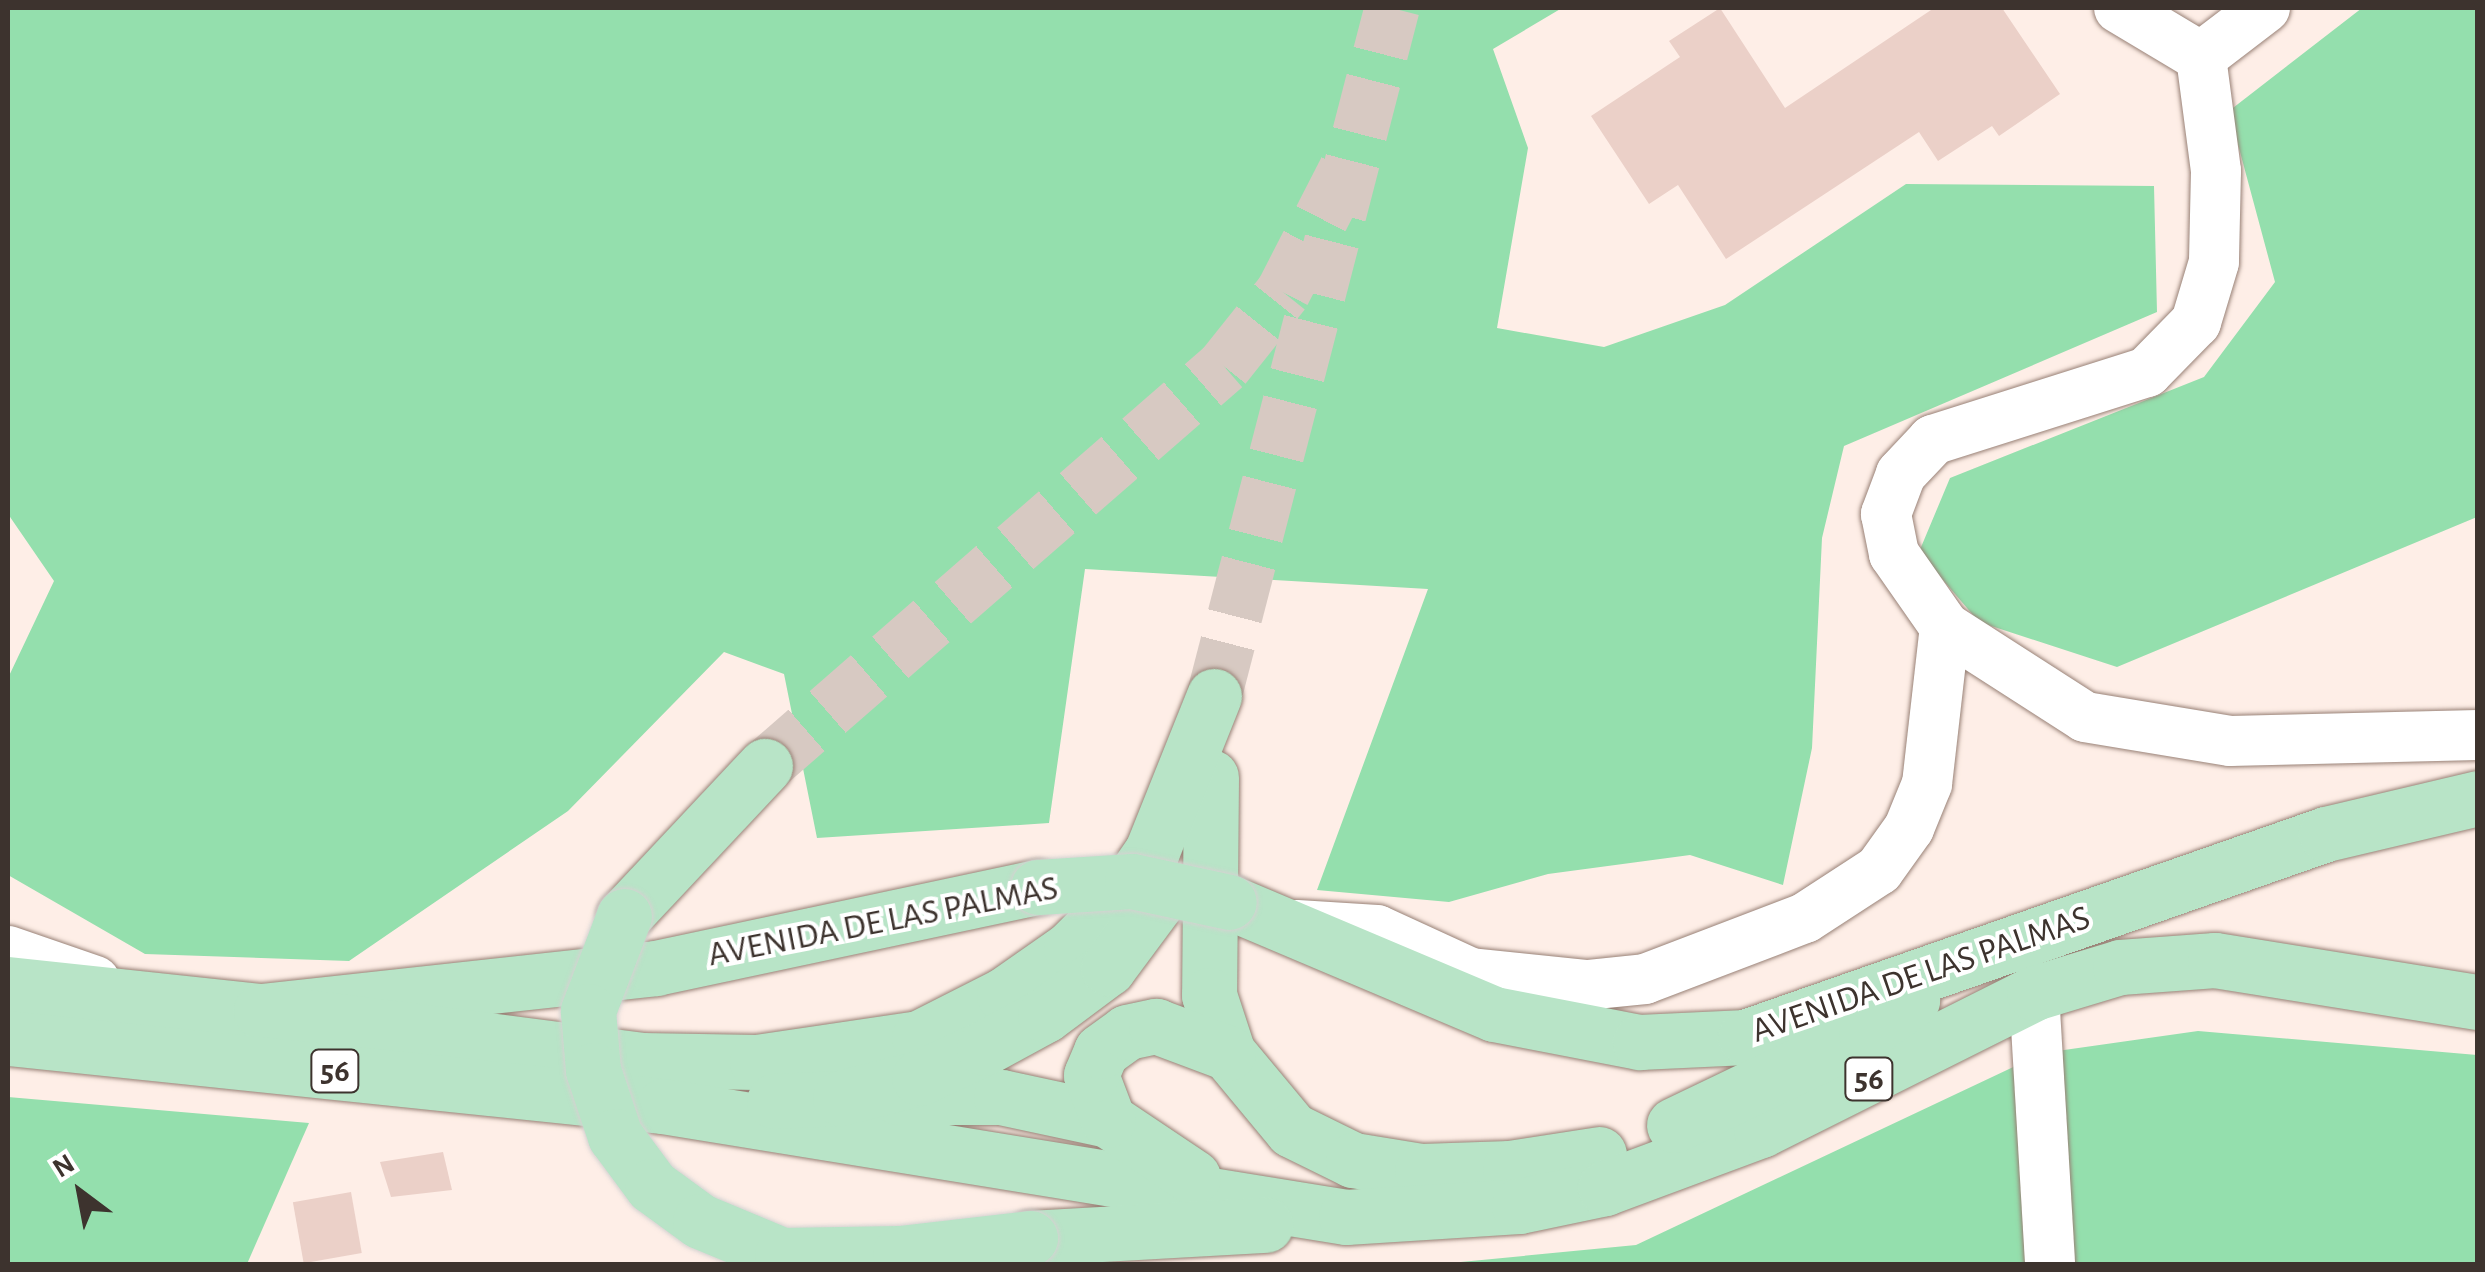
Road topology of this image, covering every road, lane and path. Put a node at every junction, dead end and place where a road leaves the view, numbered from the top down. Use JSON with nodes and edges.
{"nodes":[{"id":1,"x":2119,"y":8,"type":"edge"},
{"id":2,"x":2265,"y":8,"type":"edge"},
{"id":3,"x":2201,"y":57,"type":"junction"},
{"id":4,"x":1945,"y":627,"type":"junction"},
{"id":5,"x":2478,"y":735,"type":"edge"},
{"id":6,"x":765,"y":766,"type":"tunnel mouth"},
{"id":7,"x":1211,"y":777,"type":"junction"},
{"id":8,"x":2478,"y":798,"type":"edge"},
{"id":9,"x":2478,"y":830,"type":"edge"},
{"id":10,"x":2326,"y":834,"type":"junction"},
{"id":11,"x":1253,"y":913,"type":"junction"},
{"id":12,"x":8,"y":951,"type":"edge"},
{"id":13,"x":1967,"y":960,"type":"junction"},
{"id":14,"x":8,"y":984,"type":"edge"},
{"id":15,"x":2034,"y":993,"type":"junction"},
{"id":16,"x":142,"y":997,"type":"junction"},
{"id":17,"x":2478,"y":1002,"type":"edge"},
{"id":18,"x":260,"y":1012,"type":"junction"},
{"id":19,"x":8,"y":1038,"type":"edge"},
{"id":20,"x":1228,"y":1053,"type":"junction"},
{"id":21,"x":840,"y":1098,"type":"junction"},
{"id":22,"x":663,"y":1106,"type":"junction"},
{"id":23,"x":1108,"y":1120,"type":"junction"},
{"id":24,"x":1258,"y":1206,"type":"junction"},
{"id":25,"x":1346,"y":1217,"type":"junction"},
{"id":26,"x":2050,"y":1264,"type":"edge"}],
"edges":[{"from":1,"to":3,"type":"street"},
{"from":2,"to":3,"type":"street"},
{"from":3,"to":4,"type":"street"},
{"from":4,"to":5,"type":"street"},
{"from":4,"to":11,"type":"street"},
{"from":6,"to":25,"type":"main road","bridge":true},
{"from":7,"to":18,"type":"main road"},
{"from":7,"to":20,"type":"main road"},
{"from":7,"to":21,"type":"main road"},
{"from":8,"to":10,"type":"main road","name":"AVENIDA DE LAS PALMAS","number":"56"},
{"from":9,"to":10,"type":"main road"},
{"from":10,"to":13,"type":"main road","name":"AVENIDA DE LAS PALMAS","number":"56"},
{"from":11,"to":13,"type":"main road","name":"AVENIDA DE LAS PALMAS","number":"56"},
{"from":11,"to":18,"type":"main road","name":"AVENIDA DE LAS PALMAS","number":"56","bridge":true},
{"from":12,"to":16,"type":"street"},
{"from":13,"to":20,"type":"main road"},
{"from":14,"to":16,"type":"main road","name":"AVENIDA DE LAS PALMAS","number":"56"},
{"from":15,"to":17,"type":"main road","name":"AVENIDA DE LAS PALMAS","number":"56"},
{"from":15,"to":25,"type":"main road","name":"AVENIDA DE LAS PALMAS","number":"56"},
{"from":15,"to":26,"type":"street"},
{"from":16,"to":18,"type":"main road","name":"AVENIDA DE LAS PALMAS","number":"56"},
{"from":19,"to":22,"type":"main road","name":"AVENIDA DE LAS PALMAS","number":"56"},
{"from":20,"to":23,"type":"main road"},
{"from":21,"to":22,"type":"main road"},
{"from":21,"to":23,"type":"main road"},
{"from":22,"to":24,"type":"main road","name":"AVENIDA DE LAS PALMAS","number":"56"},
{"from":23,"to":24,"type":"main road"},
{"from":24,"to":25,"type":"main road","name":"AVENIDA DE LAS PALMAS","number":"56"}]}
